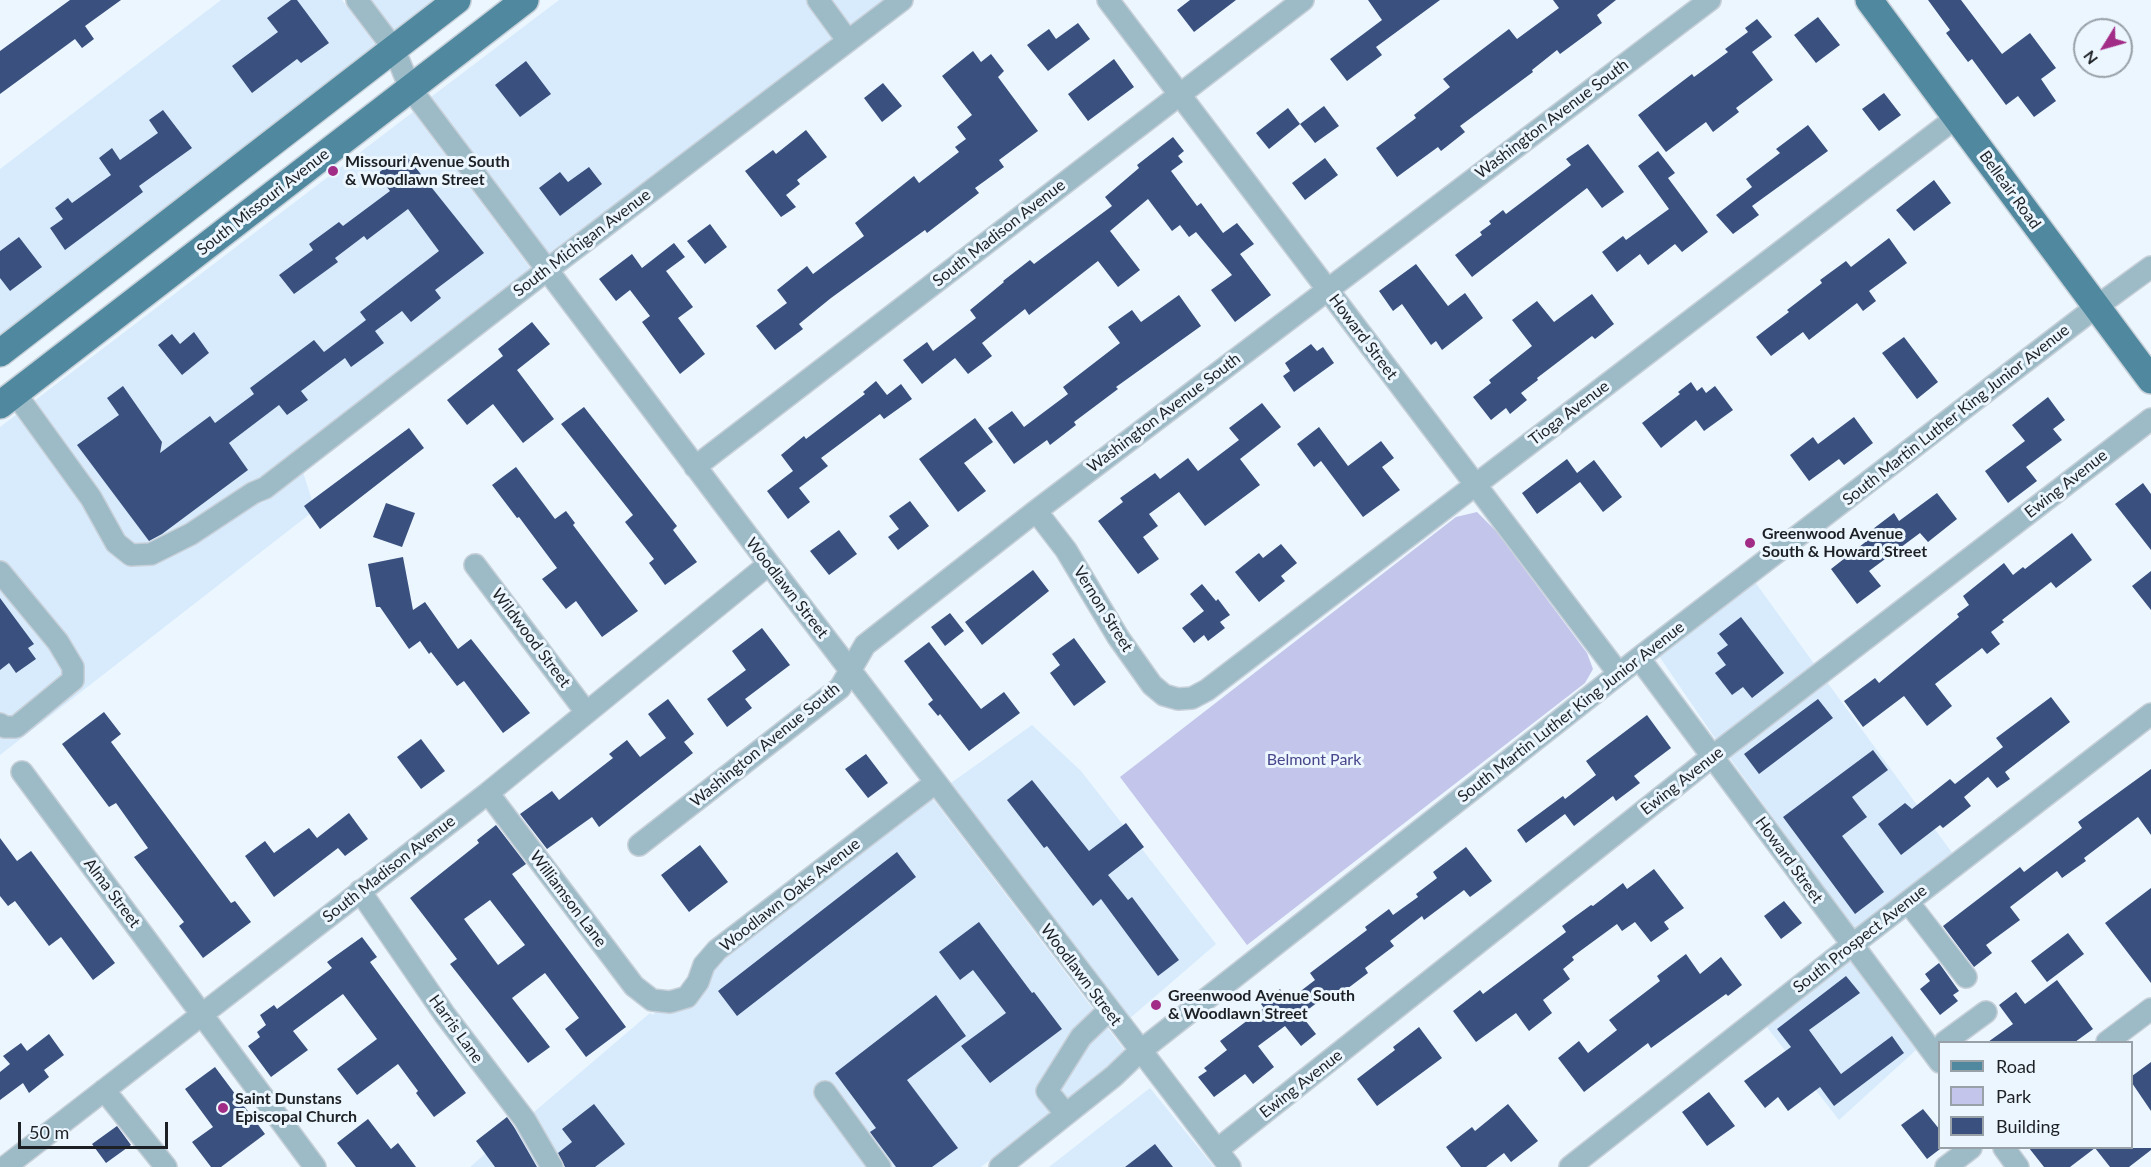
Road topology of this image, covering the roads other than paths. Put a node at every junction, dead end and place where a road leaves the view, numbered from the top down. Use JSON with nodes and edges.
{"nodes":[{"id":1,"x":357,"y":0,"type":"edge"},
{"id":2,"x":457,"y":0,"type":"edge"},
{"id":3,"x":525,"y":0,"type":"edge"},
{"id":4,"x":818,"y":0,"type":"edge"},
{"id":5,"x":902,"y":0,"type":"edge"},
{"id":6,"x":1108,"y":0,"type":"edge"},
{"id":7,"x":1303,"y":0,"type":"edge"},
{"id":8,"x":1710,"y":0,"type":"edge"},
{"id":9,"x":1869,"y":0,"type":"edge"},
{"id":10,"x":848,"y":41,"type":"junction"},
{"id":11,"x":394,"y":49,"type":"junction"},
{"id":12,"x":410,"y":88,"type":"junction"},
{"id":13,"x":1180,"y":94,"type":"junction"},
{"id":14,"x":1957,"y":117,"type":"junction"},
{"id":15,"x":2151,"y":267,"type":"edge"},
{"id":16,"x":547,"y":270,"type":"junction"},
{"id":17,"x":1327,"y":289,"type":"junction"},
{"id":18,"x":2096,"y":307,"type":"junction"},
{"id":19,"x":0,"y":353,"type":"edge"},
{"id":20,"x":2151,"y":380,"type":"edge"},
{"id":21,"x":7,"y":399,"type":"edge"},
{"id":22,"x":2151,"y":418,"type":"edge"},
{"id":23,"x":695,"y":467,"type":"junction"},
{"id":24,"x":1475,"y":485,"type":"junction"},
{"id":25,"x":1036,"y":510,"type":"junction"},
{"id":26,"x":769,"y":564,"type":"junction"},
{"id":27,"x":475,"y":565,"type":"dead end"},
{"id":28,"x":0,"y":572,"type":"edge"},
{"id":29,"x":1639,"y":658,"type":"junction"},
{"id":30,"x":851,"y":670,"type":"junction"},
{"id":31,"x":1619,"y":674,"type":"junction"},
{"id":32,"x":1178,"y":699,"type":"joint"},
{"id":33,"x":586,"y":712,"type":"junction"},
{"id":34,"x":2151,"y":714,"type":"edge"},
{"id":35,"x":0,"y":724,"type":"edge"},
{"id":36,"x":1713,"y":756,"type":"junction"},
{"id":37,"x":22,"y":772,"type":"dead end"},
{"id":38,"x":935,"y":783,"type":"junction"},
{"id":39,"x":488,"y":793,"type":"junction"},
{"id":40,"x":639,"y":845,"type":"dead end"},
{"id":41,"x":360,"y":891,"type":"junction"},
{"id":42,"x":1908,"y":902,"type":"junction"},
{"id":43,"x":1852,"y":945,"type":"junction"},
{"id":44,"x":1966,"y":977,"type":"dead end"},
{"id":45,"x":652,"y":1000,"type":"joint"},
{"id":46,"x":2151,"y":1009,"type":"edge"},
{"id":47,"x":1108,"y":1011,"type":"junction"},
{"id":48,"x":1986,"y":1012,"type":"dead end"},
{"id":49,"x":203,"y":1015,"type":"junction"},
{"id":50,"x":1950,"y":1041,"type":"edge"},
{"id":51,"x":2108,"y":1041,"type":"edge"},
{"id":52,"x":1938,"y":1049,"type":"edge"},
{"id":53,"x":1140,"y":1052,"type":"junction"},
{"id":54,"x":104,"y":1089,"type":"junction"},
{"id":55,"x":825,"y":1092,"type":"dead end"},
{"id":56,"x":1066,"y":1114,"type":"junction"},
{"id":57,"x":1970,"y":1149,"type":"edge"},
{"id":58,"x":2005,"y":1149,"type":"edge"},
{"id":59,"x":1026,"y":1159,"type":"edge"},
{"id":60,"x":1223,"y":1159,"type":"edge"},
{"id":61,"x":5,"y":1160,"type":"edge"},
{"id":62,"x":166,"y":1167,"type":"edge"},
{"id":63,"x":315,"y":1167,"type":"edge"},
{"id":64,"x":552,"y":1167,"type":"edge"},
{"id":65,"x":880,"y":1167,"type":"edge"},
{"id":66,"x":1000,"y":1167,"type":"edge"},
{"id":67,"x":1570,"y":1167,"type":"edge"},
{"id":68,"x":1946,"y":1167,"type":"edge"},
{"id":69,"x":2018,"y":1167,"type":"edge"}],
"edges":[{"from":1,"to":11,"type":"street","name":"Woodlawn Street"},
{"from":2,"to":11,"type":"main road"},
{"from":3,"to":12,"type":"main road","name":"South Missouri Avenue"},
{"from":4,"to":10,"type":"street"},
{"from":5,"to":10,"type":"street","name":"South Michigan Avenue"},
{"from":6,"to":13,"type":"street","name":"Howard Street"},
{"from":7,"to":13,"type":"street","name":"South Madison Avenue"},
{"from":8,"to":17,"type":"street","name":"Washington Avenue South"},
{"from":9,"to":14,"type":"main road","name":"Belleair Road"},
{"from":10,"to":16,"type":"street","name":"South Michigan Avenue"},
{"from":11,"to":12,"type":"street","name":"Woodlawn Street"},
{"from":11,"to":19,"type":"main road"},
{"from":12,"to":16,"type":"street","name":"Woodlawn Street"},
{"from":12,"to":21,"type":"main road","name":"South Missouri Avenue"},
{"from":13,"to":17,"type":"street","name":"Howard Street"},
{"from":13,"to":23,"type":"street","name":"South Madison Avenue"},
{"from":14,"to":18,"type":"main road","name":"Belleair Road"},
{"from":14,"to":24,"type":"street","name":"Tioga Avenue"},
{"from":15,"to":18,"type":"street","name":"South Martin Luther King Junior Avenue"},
{"from":16,"to":21,"type":"street","name":"South Michigan Avenue"},
{"from":16,"to":23,"type":"street","name":"Woodlawn Street"},
{"from":17,"to":24,"type":"street","name":"Howard Street"},
{"from":17,"to":25,"type":"street","name":"Washington Avenue South"},
{"from":18,"to":20,"type":"main road","name":"Belleair Road"},
{"from":18,"to":29,"type":"street","name":"South Martin Luther King Junior Avenue"},
{"from":22,"to":36,"type":"street","name":"Ewing Avenue"},
{"from":23,"to":26,"type":"street","name":"Woodlawn Street"},
{"from":24,"to":31,"type":"street","name":"Howard Street"},
{"from":24,"to":32,"type":"street","name":"Tioga Avenue"},
{"from":25,"to":30,"type":"street","name":"Washington Avenue South"},
{"from":25,"to":32,"type":"street","name":"Vernon Street"},
{"from":26,"to":30,"type":"street","name":"Woodlawn Street"},
{"from":26,"to":33,"type":"street","name":"South Madison Avenue"},
{"from":27,"to":33,"type":"street","name":"Wildwood Street"},
{"from":28,"to":35,"type":"street"},
{"from":29,"to":31,"type":"street","name":"South Martin Luther King Junior Avenue"},
{"from":29,"to":36,"type":"street","name":"Howard Street"},
{"from":30,"to":38,"type":"street","name":"Woodlawn Street"},
{"from":30,"to":40,"type":"street","name":"Washington Avenue South"},
{"from":31,"to":53,"type":"street","name":"South Martin Luther King Junior Avenue"},
{"from":33,"to":39,"type":"street","name":"South Madison Avenue"},
{"from":34,"to":42,"type":"street","name":"South Prospect Avenue"},
{"from":36,"to":43,"type":"street","name":"Howard Street"},
{"from":36,"to":60,"type":"street","name":"Ewing Avenue"},
{"from":37,"to":49,"type":"street","name":"Alma Street"},
{"from":38,"to":45,"type":"street","name":"Woodlawn Oaks Avenue"},
{"from":38,"to":47,"type":"street","name":"Woodlawn Street"},
{"from":39,"to":41,"type":"street","name":"South Madison Avenue"},
{"from":39,"to":45,"type":"street","name":"Williamson Lane"},
{"from":41,"to":49,"type":"street","name":"South Madison Avenue"},
{"from":41,"to":64,"type":"street","name":"Harris Lane"},
{"from":42,"to":43,"type":"street","name":"South Prospect Avenue"},
{"from":42,"to":44,"type":"street"},
{"from":43,"to":52,"type":"street","name":"Howard Street"},
{"from":43,"to":67,"type":"street","name":"South Prospect Avenue"},
{"from":46,"to":51,"type":"street"},
{"from":47,"to":53,"type":"street","name":"Woodlawn Street"},
{"from":47,"to":56,"type":"street"},
{"from":48,"to":50,"type":"street"},
{"from":49,"to":54,"type":"street","name":"South Madison Avenue"},
{"from":49,"to":63,"type":"street","name":"Alma Street"},
{"from":53,"to":56,"type":"street","name":"South Martin Luther King Junior Avenue"},
{"from":53,"to":60,"type":"street","name":"Woodlawn Street"},
{"from":54,"to":61,"type":"street","name":"South Madison Avenue"},
{"from":54,"to":62,"type":"street"},
{"from":55,"to":65,"type":"street"},
{"from":56,"to":59,"type":"street","name":"South Martin Luther King Junior Avenue"},
{"from":57,"to":68,"type":"street"},
{"from":58,"to":69,"type":"street"},
{"from":59,"to":66,"type":"street","name":"South Martin Luther King Junior Avenue"}]}
